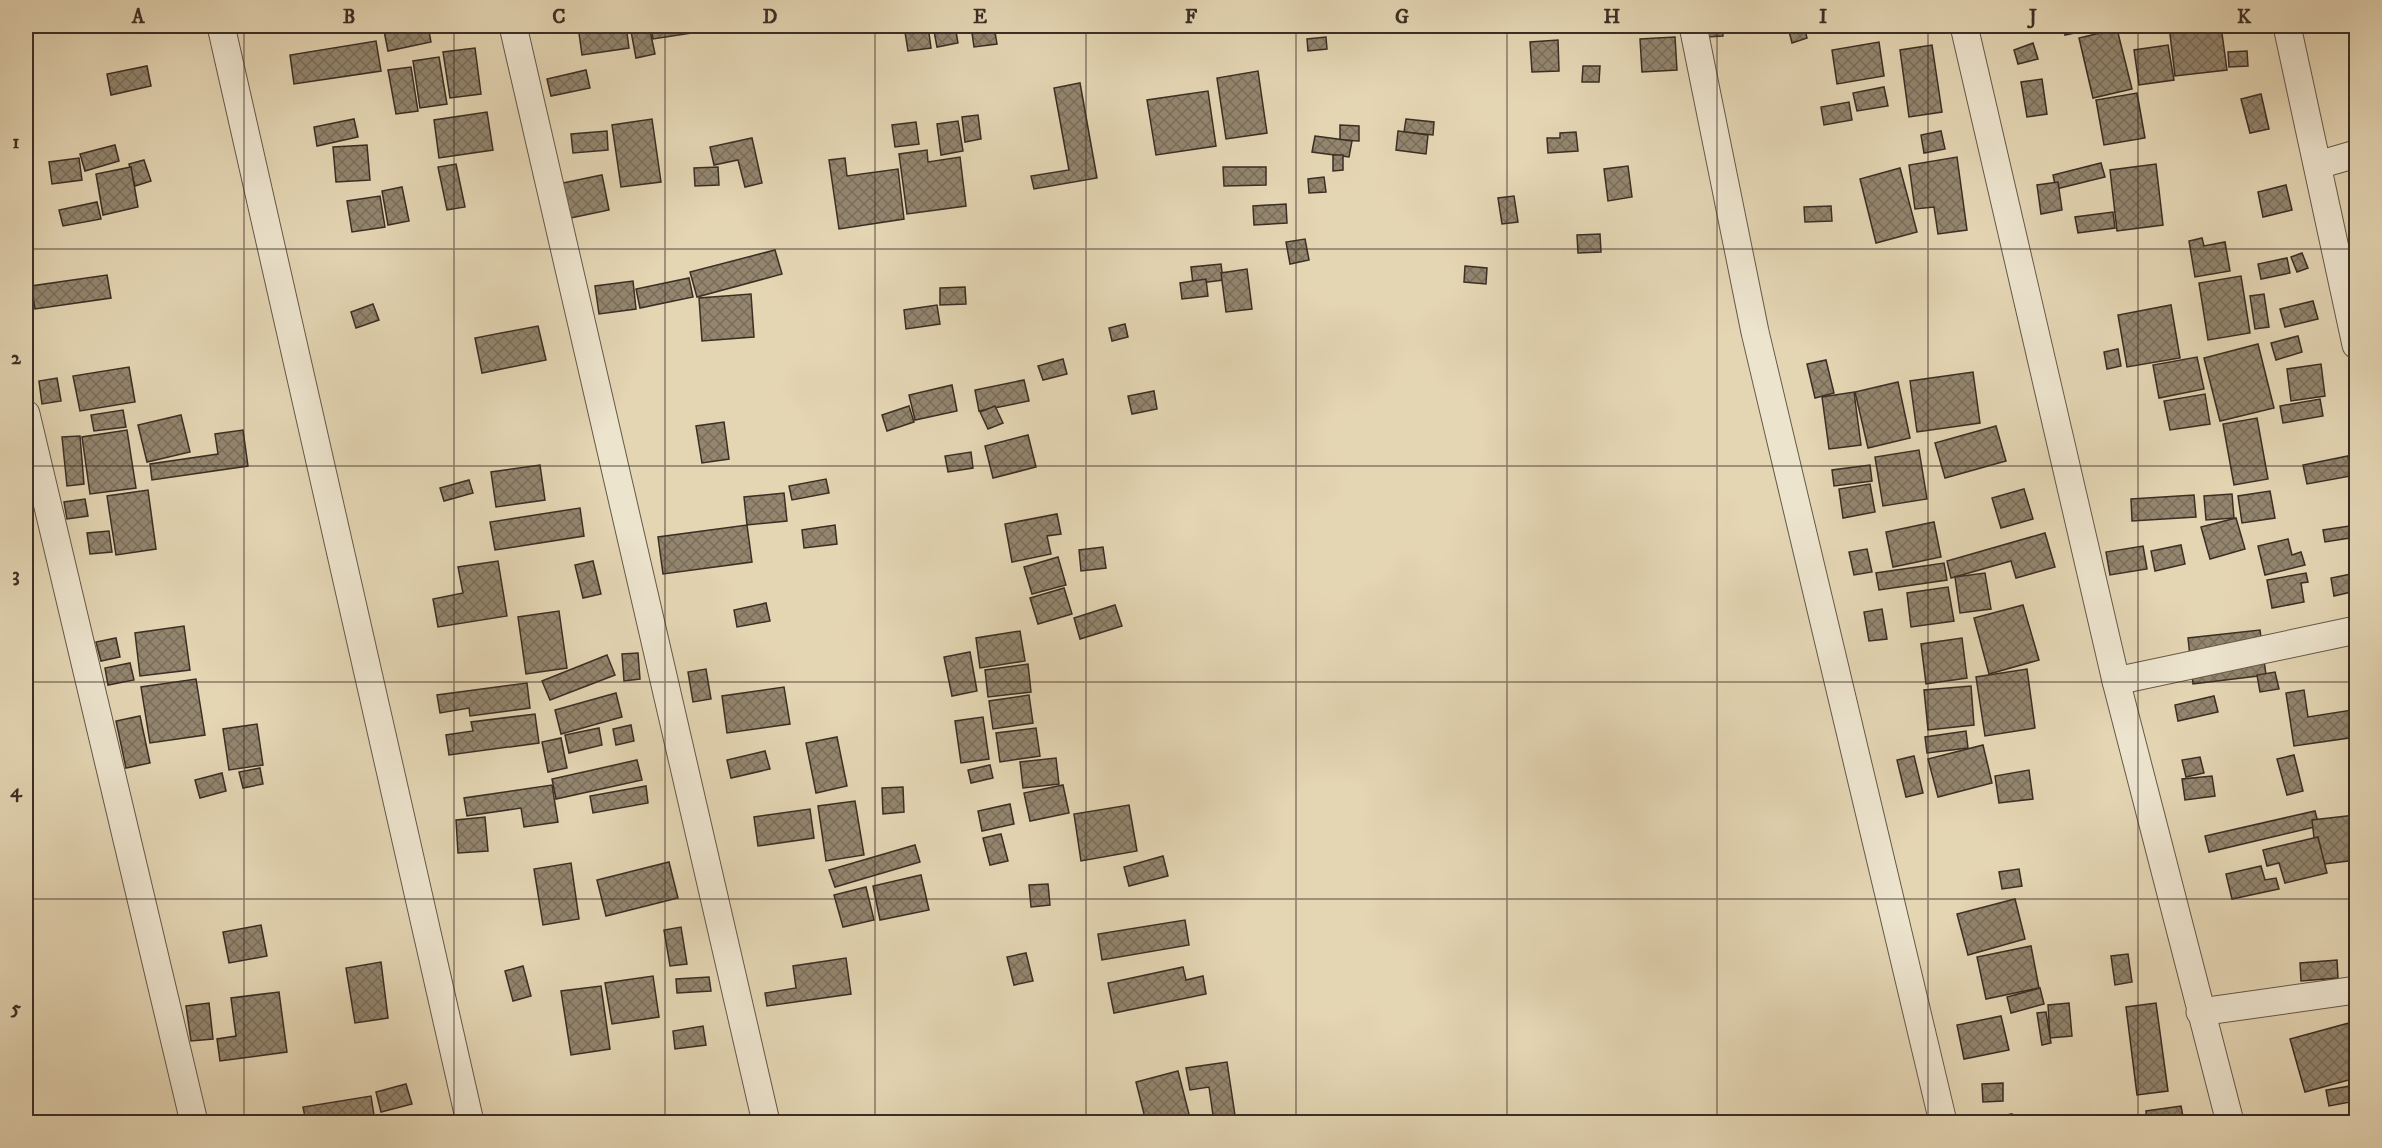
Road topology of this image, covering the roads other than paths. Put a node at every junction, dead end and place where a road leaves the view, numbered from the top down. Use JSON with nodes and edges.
{"nodes":[{"id":1,"x":220,"y":26,"type":"edge"},
{"id":2,"x":513,"y":26,"type":"edge"},
{"id":3,"x":1693,"y":26,"type":"edge"},
{"id":4,"x":1964,"y":26,"type":"edge"},
{"id":5,"x":2287,"y":26,"type":"edge"},
{"id":6,"x":2356,"y":154,"type":"edge"},
{"id":7,"x":2318,"y":165,"type":"junction"},
{"id":8,"x":2356,"y":345,"type":"edge"},
{"id":9,"x":26,"y":414,"type":"edge"},
{"id":10,"x":2356,"y":630,"type":"edge"},
{"id":11,"x":2116,"y":681,"type":"junction"},
{"id":12,"x":2356,"y":990,"type":"edge"},
{"id":13,"x":2200,"y":1012,"type":"junction"},
{"id":14,"x":194,"y":1122,"type":"edge"},
{"id":15,"x":470,"y":1122,"type":"edge"},
{"id":16,"x":766,"y":1122,"type":"edge"},
{"id":17,"x":1942,"y":1122,"type":"edge"},
{"id":18,"x":2230,"y":1122,"type":"edge"}],
"edges":[{"from":1,"to":15,"type":"street"},
{"from":2,"to":16,"type":"street"},
{"from":3,"to":17,"type":"street"},
{"from":4,"to":11,"type":"street"},
{"from":5,"to":7,"type":"street"},
{"from":6,"to":7,"type":"street"},
{"from":7,"to":8,"type":"street"},
{"from":9,"to":14,"type":"street"},
{"from":10,"to":11,"type":"street"},
{"from":11,"to":13,"type":"street"},
{"from":12,"to":13,"type":"street"},
{"from":13,"to":18,"type":"street"}]}
